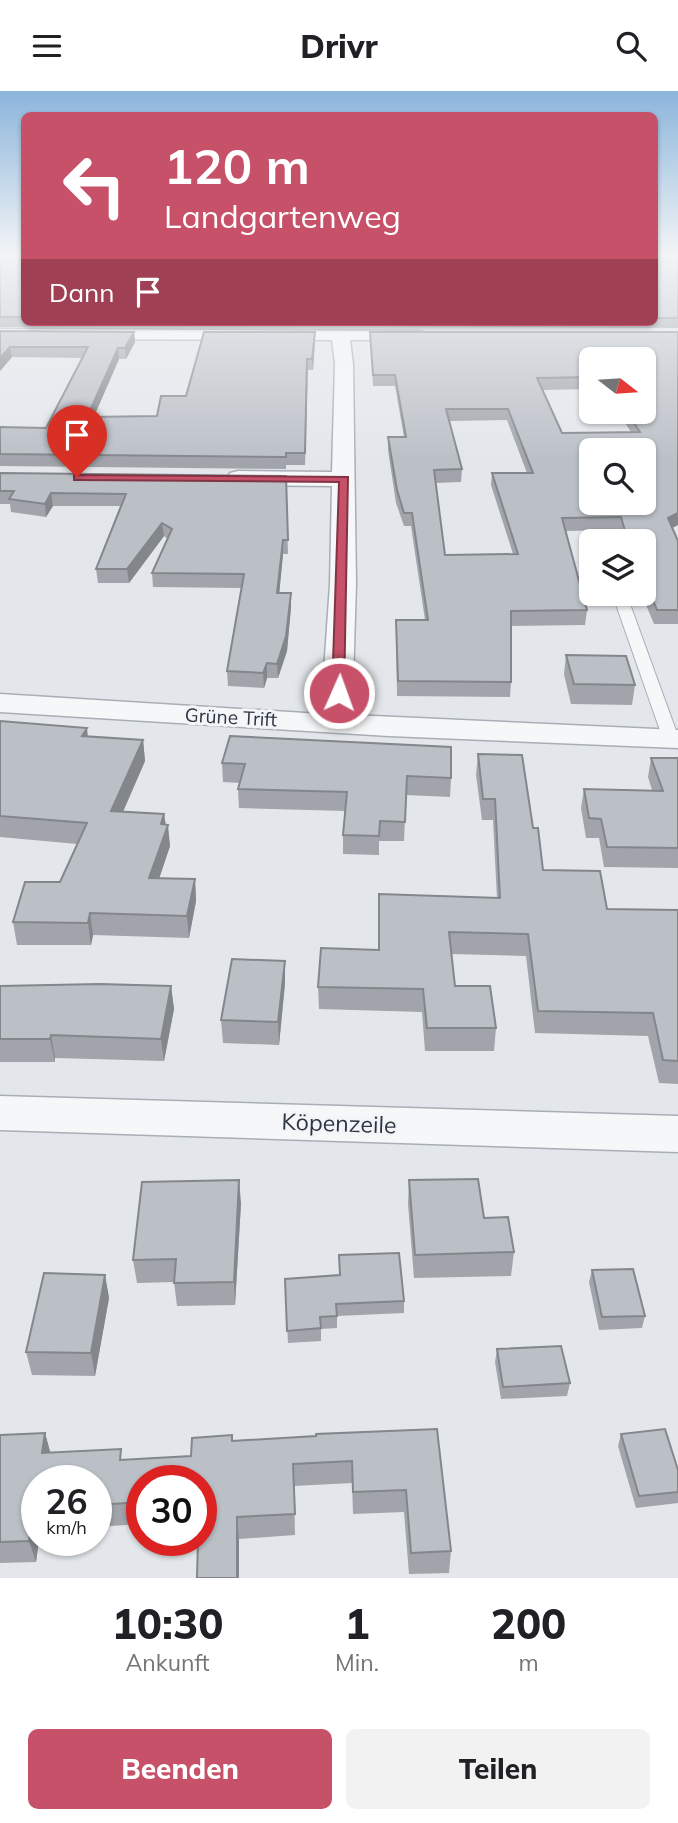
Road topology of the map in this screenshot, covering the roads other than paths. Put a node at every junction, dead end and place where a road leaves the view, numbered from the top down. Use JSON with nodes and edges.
{"nodes":[{"id":1,"x":0,"y":334,"type":"edge"},
{"id":2,"x":340,"y":335,"type":"junction"},
{"id":3,"x":438,"y":335,"type":"edge"},
{"id":4,"x":216,"y":478,"type":"edge"},
{"id":5,"x":344,"y":479,"type":"junction"},
{"id":6,"x":624,"y":606,"type":"edge"},
{"id":7,"x":0,"y":703,"type":"edge"},
{"id":8,"x":335,"y":723,"type":"junction"},
{"id":9,"x":675,"y":739,"type":"edge"},
{"id":10,"x":0,"y":1113,"type":"edge"},
{"id":11,"x":678,"y":1134,"type":"edge"}],
"edges":[{"from":1,"to":2,"type":"street"},
{"from":2,"to":3,"type":"street"},
{"from":2,"to":5,"type":"street"},
{"from":4,"to":5,"type":"street"},
{"from":5,"to":8,"type":"street"},
{"from":6,"to":9,"type":"lane","name":"Grüne Trift"},
{"from":7,"to":8,"type":"street","name":"Grüne Trift"},
{"from":8,"to":9,"type":"street","name":"Grüne Trift"},
{"from":10,"to":11,"type":"street","name":"Köpenzeile"}]}
